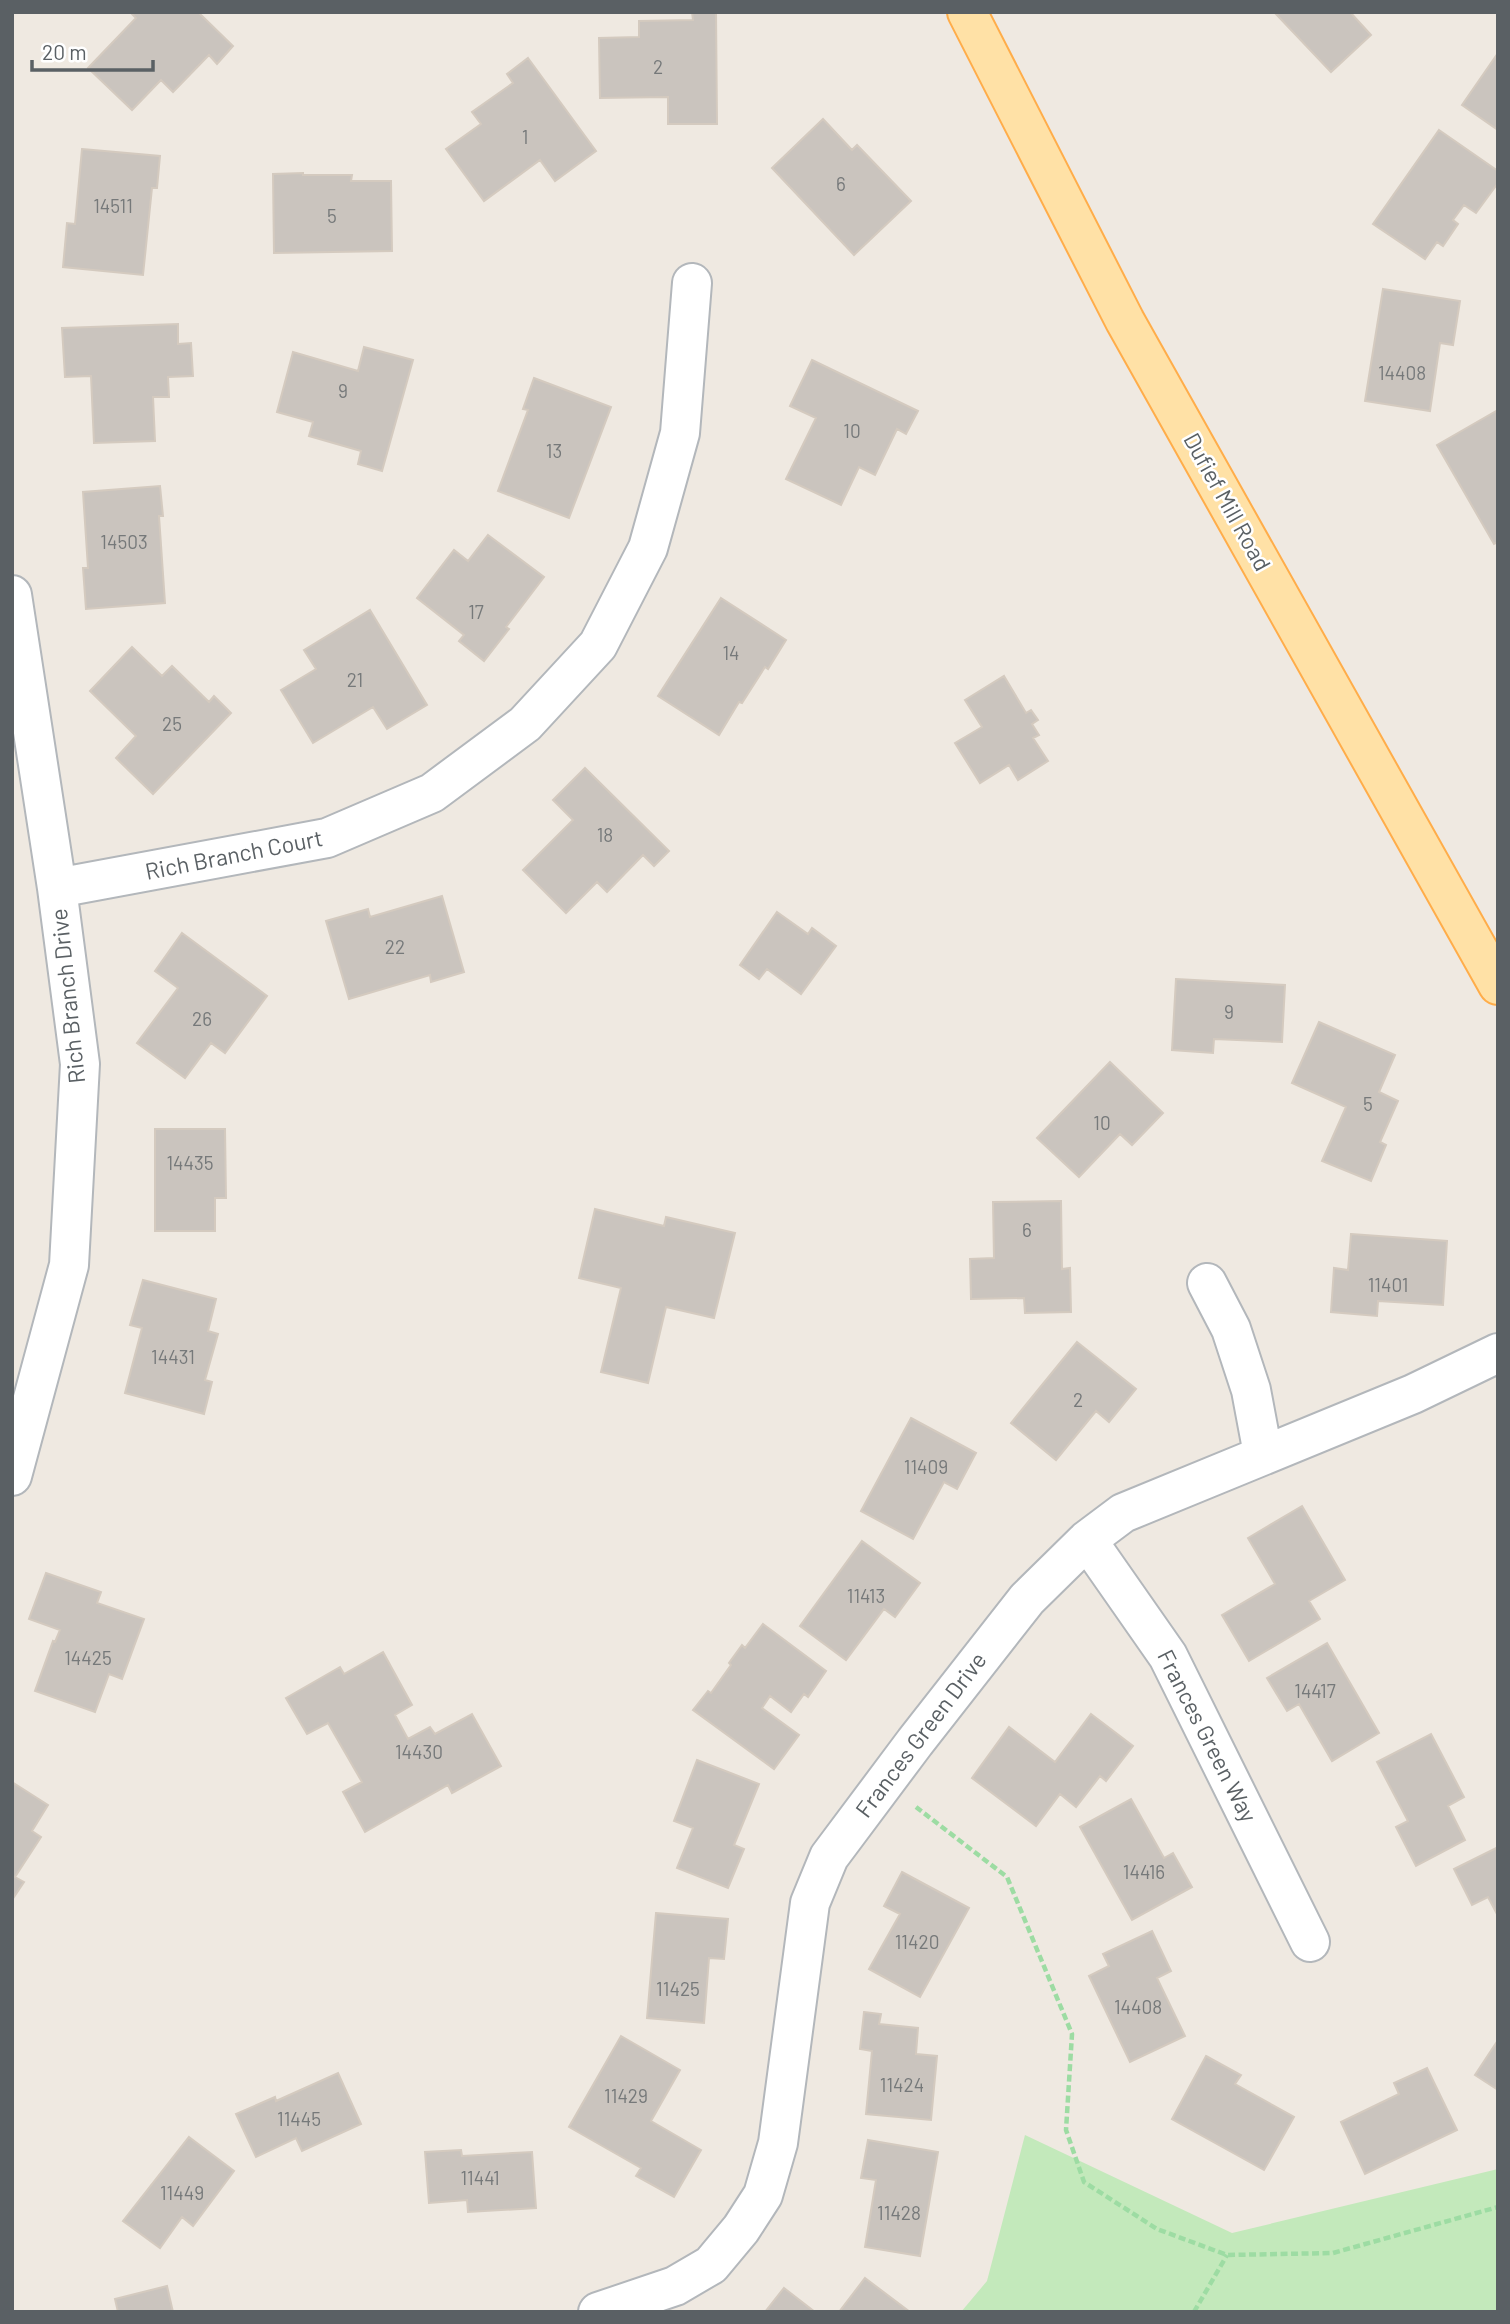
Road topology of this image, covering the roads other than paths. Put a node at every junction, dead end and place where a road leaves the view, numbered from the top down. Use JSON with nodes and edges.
{"nodes":[{"id":1,"x":967,"y":12,"type":"edge"},
{"id":2,"x":692,"y":283,"type":"dead end"},
{"id":3,"x":12,"y":595,"type":"edge"},
{"id":4,"x":57,"y":888,"type":"junction"},
{"id":5,"x":1498,"y":985,"type":"edge"},
{"id":6,"x":1207,"y":1283,"type":"dead end"},
{"id":7,"x":1498,"y":1353,"type":"edge"},
{"id":8,"x":1263,"y":1454,"type":"junction"},
{"id":9,"x":12,"y":1476,"type":"edge"},
{"id":10,"x":1087,"y":1540,"type":"junction"},
{"id":11,"x":1310,"y":1942,"type":"dead end"},
{"id":12,"x":598,"y":2312,"type":"edge"}],
"edges":[{"from":1,"to":5,"type":"main road","name":"Dufief Mill Road"},
{"from":2,"to":4,"type":"street","name":"Rich Branch Court"},
{"from":3,"to":4,"type":"street","name":"Rich Branch Drive"},
{"from":4,"to":9,"type":"street","name":"Rich Branch Drive"},
{"from":6,"to":8,"type":"street"},
{"from":7,"to":8,"type":"street","name":"Frances Green Drive"},
{"from":8,"to":10,"type":"street","name":"Frances Green Drive"},
{"from":10,"to":11,"type":"street","name":"Frances Green Way"},
{"from":10,"to":12,"type":"street","name":"Frances Green Drive"}]}
